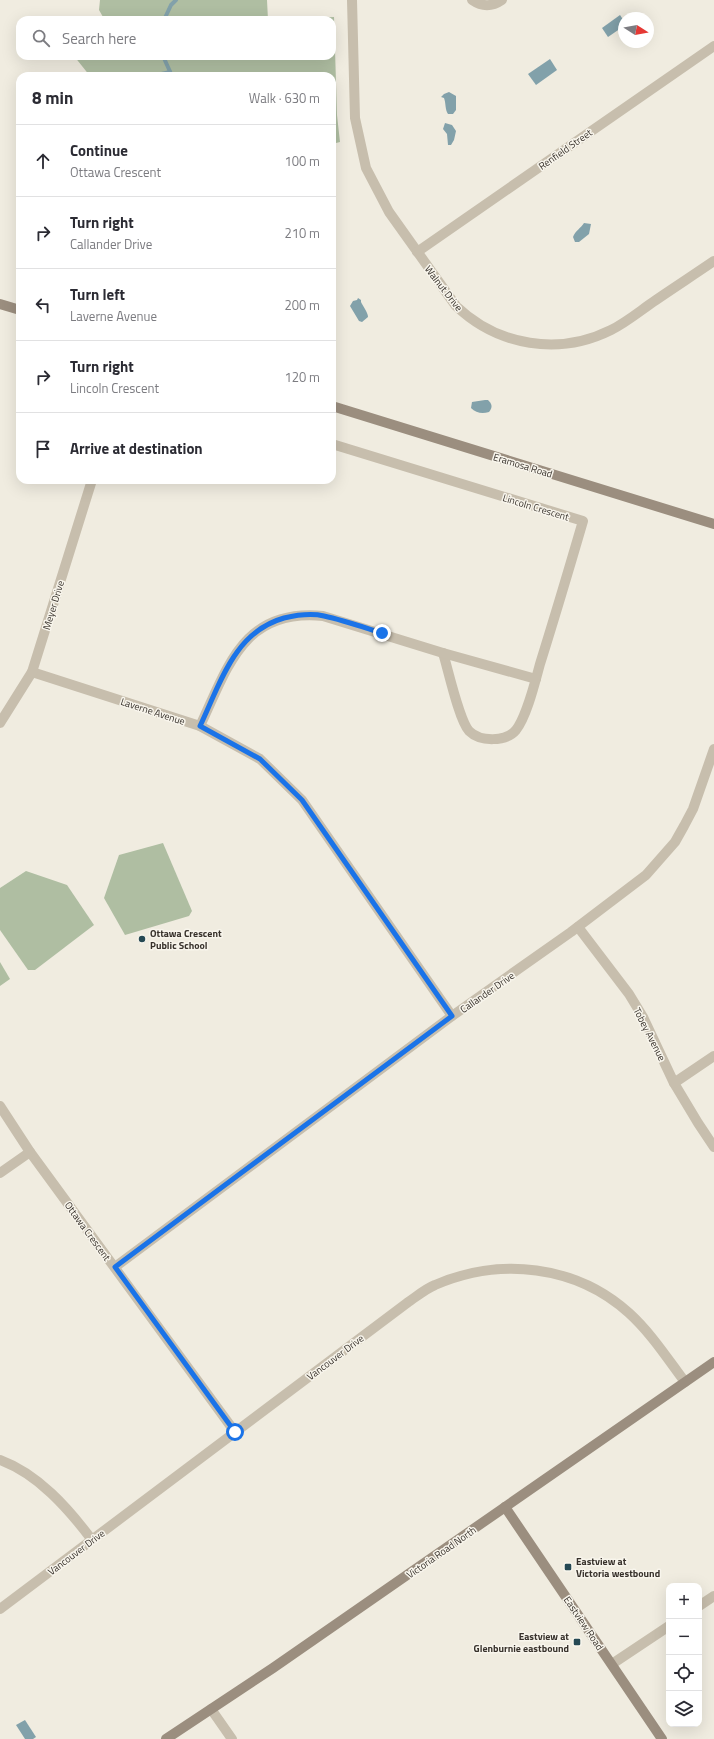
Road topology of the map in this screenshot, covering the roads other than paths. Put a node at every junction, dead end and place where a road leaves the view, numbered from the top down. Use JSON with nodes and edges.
{"nodes":[{"id":1,"x":352,"y":0,"type":"edge"},
{"id":2,"x":472,"y":0,"type":"edge"},
{"id":3,"x":502,"y":0,"type":"edge"},
{"id":4,"x":714,"y":46,"type":"edge"},
{"id":5,"x":417,"y":252,"type":"junction"},
{"id":6,"x":714,"y":261,"type":"edge"},
{"id":7,"x":0,"y":304,"type":"edge"},
{"id":8,"x":16,"y":309,"type":"edge"},
{"id":9,"x":336,"y":407,"type":"edge"},
{"id":10,"x":336,"y":445,"type":"edge"},
{"id":11,"x":91,"y":484,"type":"edge"},
{"id":12,"x":714,"y":524,"type":"edge"},
{"id":13,"x":443,"y":653,"type":"junction"},
{"id":14,"x":32,"y":672,"type":"junction"},
{"id":15,"x":536,"y":679,"type":"junction"},
{"id":16,"x":0,"y":723,"type":"edge"},
{"id":17,"x":200,"y":726,"type":"junction"},
{"id":18,"x":714,"y":749,"type":"edge"},
{"id":19,"x":578,"y":927,"type":"junction"},
{"id":20,"x":452,"y":1016,"type":"junction"},
{"id":21,"x":714,"y":1056,"type":"edge"},
{"id":22,"x":674,"y":1083,"type":"junction"},
{"id":23,"x":0,"y":1106,"type":"edge"},
{"id":24,"x":714,"y":1147,"type":"edge"},
{"id":25,"x":30,"y":1152,"type":"junction"},
{"id":26,"x":0,"y":1173,"type":"edge"},
{"id":27,"x":115,"y":1267,"type":"junction"},
{"id":28,"x":714,"y":1362,"type":"edge"},
{"id":29,"x":685,"y":1382,"type":"junction"},
{"id":30,"x":235,"y":1432,"type":"junction"},
{"id":31,"x":0,"y":1460,"type":"edge"},
{"id":32,"x":505,"y":1507,"type":"junction"},
{"id":33,"x":92,"y":1540,"type":"junction"},
{"id":34,"x":714,"y":1596,"type":"edge"},
{"id":35,"x":702,"y":1604,"type":"edge"},
{"id":36,"x":0,"y":1609,"type":"edge"},
{"id":37,"x":666,"y":1628,"type":"edge"},
{"id":38,"x":612,"y":1664,"type":"junction"},
{"id":39,"x":211,"y":1709,"type":"junction"},
{"id":40,"x":166,"y":1739,"type":"edge"},
{"id":41,"x":232,"y":1739,"type":"edge"},
{"id":42,"x":662,"y":1739,"type":"edge"}],
"edges":[{"from":1,"to":5,"type":"street","name":"Walnut Drive"},
{"from":2,"to":3,"type":"street"},
{"from":4,"to":5,"type":"street","name":"Renfield Street"},
{"from":5,"to":6,"type":"street","name":"Walnut Drive"},
{"from":7,"to":8,"type":"main road"},
{"from":9,"to":12,"type":"main road","name":"Eramosa Road"},
{"from":10,"to":15,"type":"street","name":"Lincoln Crescent"},
{"from":11,"to":14,"type":"street","name":"Meyer Drive"},
{"from":13,"to":15,"type":"street"},
{"from":13,"to":15,"type":"street","name":"Lincoln Crescent"},
{"from":13,"to":17,"type":"street"},
{"from":14,"to":16,"type":"street","name":"Meyer Drive"},
{"from":14,"to":17,"type":"street","name":"Laverne Avenue"},
{"from":17,"to":20,"type":"street","name":"Laverne Avenue"},
{"from":18,"to":19,"type":"street","name":"Callander Drive"},
{"from":19,"to":20,"type":"street","name":"Callander Drive"},
{"from":19,"to":22,"type":"street","name":"Tobey Avenue"},
{"from":20,"to":27,"type":"street","name":"Callander Drive"},
{"from":21,"to":22,"type":"street"},
{"from":22,"to":24,"type":"street","name":"Tobey Avenue"},
{"from":23,"to":25,"type":"street","name":"Ottawa Crescent"},
{"from":25,"to":26,"type":"street"},
{"from":25,"to":27,"type":"street","name":"Ottawa Crescent"},
{"from":27,"to":30,"type":"street","name":"Ottawa Crescent"},
{"from":28,"to":29,"type":"main road","name":"Victoria Road North"},
{"from":29,"to":30,"type":"street","name":"Vancouver Drive"},
{"from":29,"to":32,"type":"main road","name":"Victoria Road North"},
{"from":30,"to":33,"type":"street","name":"Vancouver Drive"},
{"from":31,"to":33,"type":"street"},
{"from":32,"to":38,"type":"main road","name":"Eastview Road"},
{"from":32,"to":39,"type":"main road","name":"Victoria Road North"},
{"from":33,"to":36,"type":"street","name":"Vancouver Drive"},
{"from":34,"to":35,"type":"street"},
{"from":37,"to":38,"type":"street"},
{"from":38,"to":42,"type":"main road","name":"Eastview Road"},
{"from":39,"to":40,"type":"main road","name":"Victoria Road North"},
{"from":39,"to":41,"type":"street"}]}
